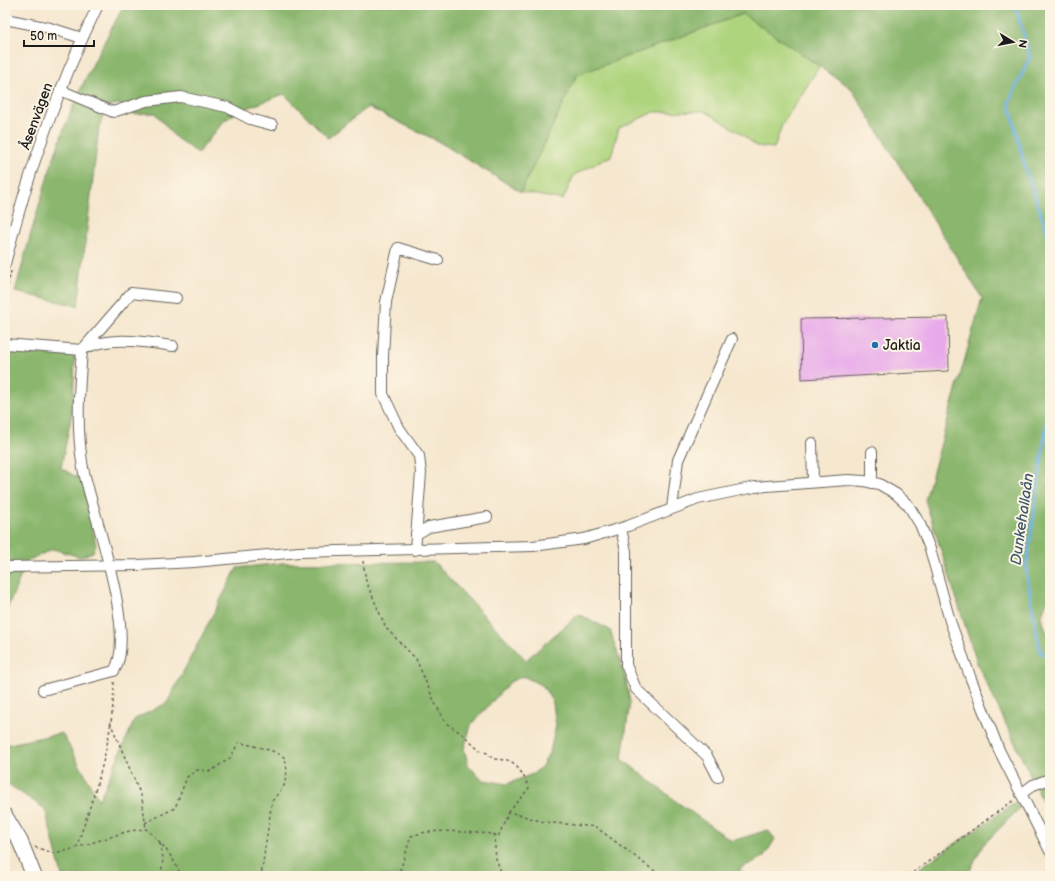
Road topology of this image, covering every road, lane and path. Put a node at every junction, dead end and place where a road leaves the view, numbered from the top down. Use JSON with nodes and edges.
{"nodes":[{"id":1,"x":98,"y":5,"type":"edge"},
{"id":2,"x":5,"y":19,"type":"edge"},
{"id":3,"x":82,"y":38,"type":"junction"},
{"id":4,"x":60,"y":90,"type":"junction"},
{"id":5,"x":272,"y":125,"type":"dead end"},
{"id":6,"x":438,"y":260,"type":"dead end"},
{"id":7,"x":5,"y":264,"type":"edge"},
{"id":8,"x":176,"y":298,"type":"dead end"},
{"id":9,"x":732,"y":339,"type":"dead end"},
{"id":10,"x":5,"y":344,"type":"edge"},
{"id":11,"x":173,"y":346,"type":"dead end"},
{"id":12,"x":82,"y":350,"type":"junction"},
{"id":13,"x":812,"y":443,"type":"dead end"},
{"id":14,"x":872,"y":452,"type":"dead end"},
{"id":15,"x":813,"y":482,"type":"junction"},
{"id":16,"x":872,"y":483,"type":"junction"},
{"id":17,"x":672,"y":508,"type":"junction"},
{"id":18,"x":487,"y":517,"type":"dead end"},
{"id":19,"x":621,"y":528,"type":"junction"},
{"id":20,"x":416,"y":534,"type":"junction"},
{"id":21,"x":361,"y":550,"type":"junction"},
{"id":22,"x":415,"y":550,"type":"junction"},
{"id":23,"x":110,"y":566,"type":"junction"},
{"id":24,"x":5,"y":567,"type":"edge"},
{"id":25,"x":114,"y":671,"type":"junction"},
{"id":26,"x":43,"y":690,"type":"dead end"},
{"id":27,"x":110,"y":721,"type":"junction"},
{"id":28,"x":718,"y":777,"type":"dead end"},
{"id":29,"x":1050,"y":779,"type":"edge"},
{"id":30,"x":1021,"y":794,"type":"junction"},
{"id":31,"x":509,"y":812,"type":"junction"},
{"id":32,"x":5,"y":816,"type":"edge"},
{"id":33,"x":145,"y":823,"type":"junction"},
{"id":34,"x":146,"y":830,"type":"junction"},
{"id":35,"x":494,"y":834,"type":"junction"},
{"id":36,"x":159,"y":841,"type":"junction"},
{"id":37,"x":76,"y":848,"type":"junction"},
{"id":38,"x":1050,"y":851,"type":"edge"},
{"id":39,"x":53,"y":853,"type":"dead end"},
{"id":40,"x":34,"y":876,"type":"edge"},
{"id":41,"x":161,"y":876,"type":"edge"},
{"id":42,"x":181,"y":876,"type":"edge"},
{"id":43,"x":261,"y":876,"type":"edge"},
{"id":44,"x":397,"y":876,"type":"edge"},
{"id":45,"x":502,"y":876,"type":"edge"},
{"id":46,"x":660,"y":876,"type":"edge"},
{"id":47,"x":908,"y":876,"type":"edge"}],
"edges":[{"from":1,"to":3,"type":"street","name":"Åsenvägen"},
{"from":2,"to":3,"type":"street"},
{"from":3,"to":4,"type":"street","name":"Åsenvägen"},
{"from":4,"to":5,"type":"street"},
{"from":4,"to":7,"type":"street","name":"Åsenvägen"},
{"from":6,"to":20,"type":"street"},
{"from":8,"to":12,"type":"street"},
{"from":9,"to":17,"type":"street"},
{"from":10,"to":12,"type":"street"},
{"from":11,"to":12,"type":"street"},
{"from":12,"to":23,"type":"street"},
{"from":13,"to":15,"type":"street"},
{"from":14,"to":16,"type":"street"},
{"from":15,"to":16,"type":"street"},
{"from":15,"to":17,"type":"street"},
{"from":16,"to":30,"type":"street"},
{"from":17,"to":19,"type":"street"},
{"from":18,"to":20,"type":"street"},
{"from":19,"to":22,"type":"street"},
{"from":19,"to":28,"type":"street"},
{"from":20,"to":22,"type":"street"},
{"from":21,"to":22,"type":"street"},
{"from":21,"to":23,"type":"street"},
{"from":21,"to":31,"type":"path"},
{"from":23,"to":24,"type":"street"},
{"from":23,"to":25,"type":"street"},
{"from":25,"to":26,"type":"street"},
{"from":25,"to":27,"type":"path"},
{"from":27,"to":33,"type":"path"},
{"from":27,"to":37,"type":"path"},
{"from":29,"to":30,"type":"street"},
{"from":30,"to":38,"type":"street"},
{"from":30,"to":47,"type":"path"},
{"from":31,"to":35,"type":"path"},
{"from":31,"to":46,"type":"path"},
{"from":32,"to":40,"type":"highway"},
{"from":33,"to":34,"type":"path"},
{"from":33,"to":43,"type":"path"},
{"from":34,"to":36,"type":"path"},
{"from":34,"to":37,"type":"path"},
{"from":35,"to":44,"type":"path"},
{"from":35,"to":45,"type":"path"},
{"from":36,"to":41,"type":"path"},
{"from":36,"to":42,"type":"path"},
{"from":37,"to":39,"type":"path"}]}
